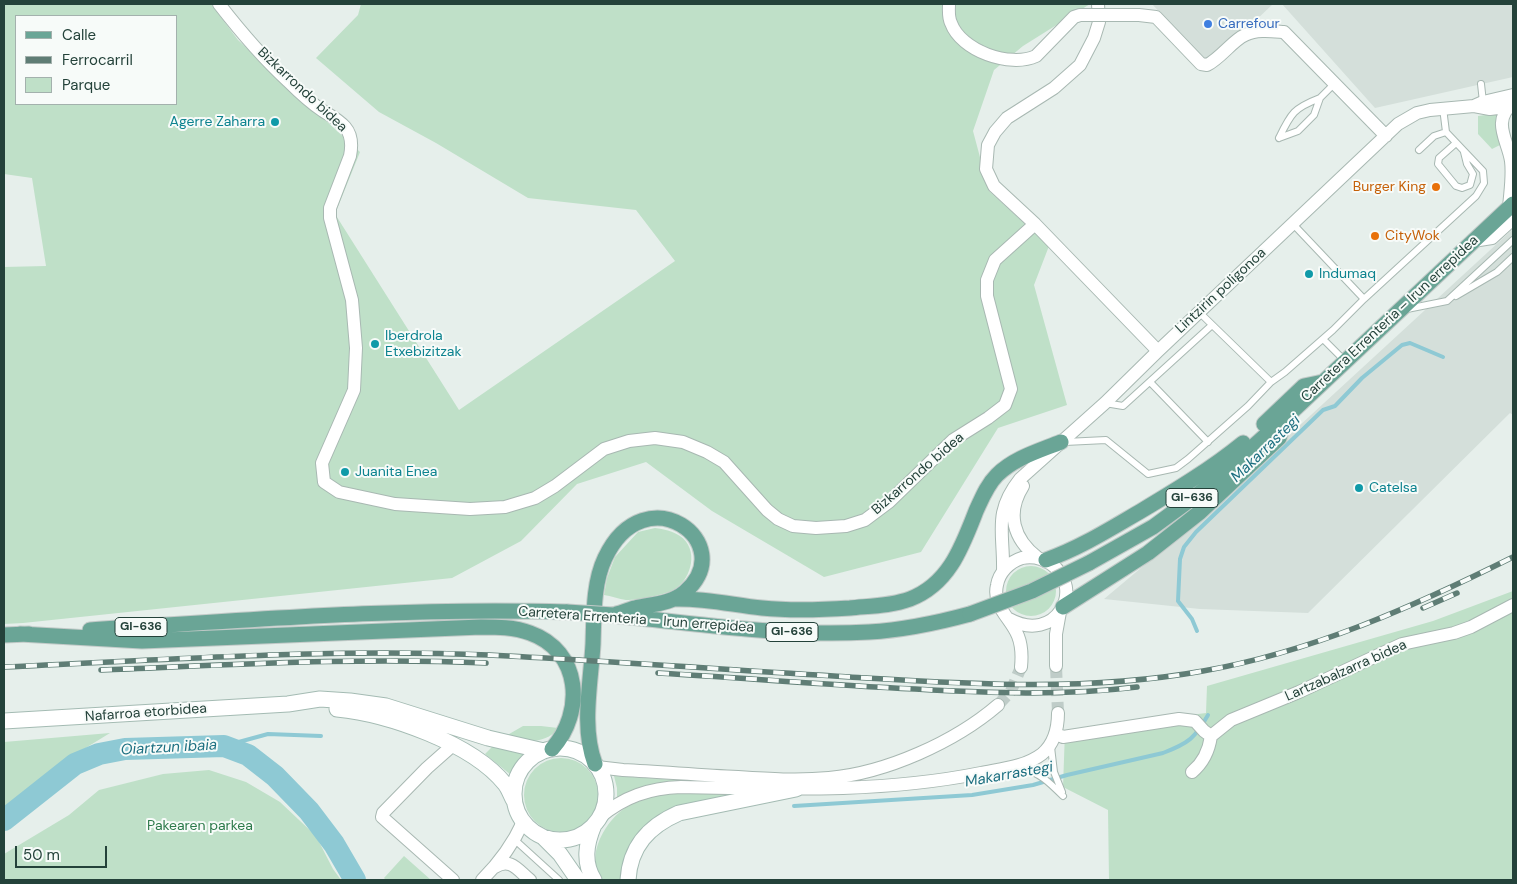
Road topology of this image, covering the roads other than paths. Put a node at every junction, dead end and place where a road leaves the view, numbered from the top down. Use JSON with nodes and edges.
{"nodes":[{"id":1,"x":219,"y":4,"type":"edge"},
{"id":2,"x":949,"y":4,"type":"edge"},
{"id":3,"x":1098,"y":4,"type":"edge"},
{"id":4,"x":1334,"y":84,"type":"junction"},
{"id":5,"x":1481,"y":84,"type":"dead end"},
{"id":6,"x":1320,"y":98,"type":"junction"},
{"id":7,"x":1512,"y":102,"type":"edge"},
{"id":8,"x":1479,"y":104,"type":"junction"},
{"id":9,"x":1443,"y":108,"type":"junction"},
{"id":10,"x":1446,"y":132,"type":"junction"},
{"id":11,"x":1386,"y":136,"type":"junction"},
{"id":12,"x":1456,"y":143,"type":"junction"},
{"id":13,"x":1419,"y":150,"type":"dead end"},
{"id":14,"x":1464,"y":151,"type":"junction"},
{"id":15,"x":1512,"y":210,"type":"edge"},
{"id":16,"x":1035,"y":224,"type":"junction"},
{"id":17,"x":1293,"y":224,"type":"junction"},
{"id":18,"x":1513,"y":240,"type":"edge"},
{"id":19,"x":1513,"y":257,"type":"edge"},
{"id":20,"x":1364,"y":299,"type":"junction"},
{"id":21,"x":1447,"y":301,"type":"junction"},
{"id":22,"x":1401,"y":310,"type":"junction"},
{"id":23,"x":1198,"y":312,"type":"junction"},
{"id":24,"x":1212,"y":325,"type":"junction"},
{"id":25,"x":1323,"y":339,"type":"junction"},
{"id":26,"x":1158,"y":351,"type":"junction"},
{"id":27,"x":1345,"y":362,"type":"junction"},
{"id":28,"x":1150,"y":382,"type":"junction"},
{"id":29,"x":1271,"y":382,"type":"junction"},
{"id":30,"x":1324,"y":382,"type":"junction"},
{"id":31,"x":1105,"y":403,"type":"junction"},
{"id":32,"x":1285,"y":418,"type":"junction"},
{"id":33,"x":1208,"y":442,"type":"junction"},
{"id":34,"x":1059,"y":444,"type":"junction"},
{"id":35,"x":1042,"y":559,"type":"junction"},
{"id":36,"x":1003,"y":571,"type":"junction"},
{"id":37,"x":675,"y":599,"type":"junction"},
{"id":38,"x":1513,"y":605,"type":"edge"},
{"id":39,"x":1061,"y":609,"type":"junction"},
{"id":40,"x":613,"y":615,"type":"junction"},
{"id":41,"x":1009,"y":620,"type":"junction"},
{"id":42,"x":20,"y":634,"type":"junction"},
{"id":43,"x":4,"y":635,"type":"edge"},
{"id":44,"x":1056,"y":666,"type":"tunnel mouth"},
{"id":45,"x":1021,"y":667,"type":"tunnel mouth"},
{"id":46,"x":288,"y":704,"type":"junction"},
{"id":47,"x":998,"y":705,"type":"tunnel mouth"},
{"id":48,"x":1058,"y":713,"type":"tunnel mouth"},
{"id":49,"x":4,"y":721,"type":"edge"},
{"id":50,"x":1207,"y":734,"type":"junction"},
{"id":51,"x":1053,"y":739,"type":"junction"},
{"id":52,"x":452,"y":745,"type":"junction"},
{"id":53,"x":548,"y":750,"type":"junction"},
{"id":54,"x":596,"y":766,"type":"junction"},
{"id":55,"x":1016,"y":766,"type":"junction"},
{"id":56,"x":1192,"y":772,"type":"dead end"},
{"id":57,"x":796,"y":790,"type":"junction"},
{"id":58,"x":514,"y":801,"type":"junction"},
{"id":59,"x":597,"y":821,"type":"junction"},
{"id":60,"x":523,"y":822,"type":"junction"},
{"id":61,"x":543,"y":837,"type":"junction"},
{"id":62,"x":515,"y":840,"type":"junction"},
{"id":63,"x":488,"y":876,"type":"edge"},
{"id":64,"x":453,"y":880,"type":"edge"},
{"id":65,"x":530,"y":880,"type":"edge"},
{"id":66,"x":560,"y":880,"type":"edge"},
{"id":67,"x":578,"y":880,"type":"edge"},
{"id":68,"x":594,"y":880,"type":"edge"},
{"id":69,"x":628,"y":880,"type":"edge"}],
"edges":[{"from":1,"to":16,"type":"street","name":"Bizkarrondo bidea"},
{"from":2,"to":4,"type":"street","bridge":true},
{"from":3,"to":16,"type":"street"},
{"from":4,"to":6,"type":"lane"},
{"from":4,"to":11,"type":"street"},
{"from":5,"to":8,"type":"lane"},
{"from":6,"to":6,"type":"lane"},
{"from":7,"to":8,"type":"street","name":"Lintzirin poligonoa"},
{"from":7,"to":15,"type":"street","name":"Lintzirin poligonoa"},
{"from":8,"to":9,"type":"street","name":"Lintzirin poligonoa"},
{"from":9,"to":10,"type":"lane"},
{"from":9,"to":11,"type":"street","name":"Lintzirin poligonoa"},
{"from":10,"to":12,"type":"lane"},
{"from":10,"to":13,"type":"lane"},
{"from":11,"to":17,"type":"street","name":"Lintzirin poligonoa"},
{"from":12,"to":14,"type":"lane"},
{"from":12,"to":14,"type":"lane"},
{"from":14,"to":20,"type":"lane"},
{"from":15,"to":22,"type":"main road","name":"Carretera Errenteria – Irun errepidea","number":"GI-636"},
{"from":16,"to":26,"type":"street"},
{"from":17,"to":20,"type":"lane"},
{"from":17,"to":23,"type":"street","name":"Lintzirin poligonoa"},
{"from":18,"to":21,"type":"lane"},
{"from":19,"to":21,"type":"lane"},
{"from":20,"to":25,"type":"lane"},
{"from":21,"to":22,"type":"lane"},
{"from":22,"to":27,"type":"main road","name":"Carretera Errenteria – Irun errepidea","number":"GI-636"},
{"from":23,"to":24,"type":"lane"},
{"from":23,"to":26,"type":"street","name":"Lintzirin poligonoa"},
{"from":24,"to":28,"type":"lane"},
{"from":24,"to":29,"type":"lane"},
{"from":25,"to":27,"type":"lane"},
{"from":25,"to":29,"type":"lane"},
{"from":26,"to":31,"type":"street","name":"Lintzirin poligonoa"},
{"from":27,"to":30,"type":"main road","name":"Carretera Errenteria – Irun errepidea","number":"GI-636"},
{"from":28,"to":31,"type":"lane"},
{"from":28,"to":33,"type":"lane"},
{"from":29,"to":33,"type":"lane"},
{"from":30,"to":32,"type":"main road","name":"Carretera Errenteria – Irun errepidea","number":"GI-636"},
{"from":30,"to":35,"type":"main road"},
{"from":31,"to":34,"type":"street","name":"Lintzirin poligonoa"},
{"from":32,"to":39,"type":"main road"},
{"from":32,"to":40,"type":"main road","name":"Carretera Errenteria – Irun errepidea","number":"GI-636","bridge":true},
{"from":33,"to":34,"type":"lane"},
{"from":34,"to":35,"type":"street","name":"Lintzirin poligonoa"},
{"from":34,"to":36,"type":"street","name":"Lintzirin poligonoa"},
{"from":34,"to":37,"type":"main road"},
{"from":35,"to":36,"type":"street"},
{"from":35,"to":39,"type":"street"},
{"from":36,"to":41,"type":"street"},
{"from":37,"to":40,"type":"main road"},
{"from":37,"to":54,"type":"main road"},
{"from":38,"to":50,"type":"street","name":"Lartzabalzarra bidea"},
{"from":39,"to":41,"type":"street"},
{"from":39,"to":44,"type":"street"},
{"from":40,"to":42,"type":"main road","name":"Carretera Errenteria – Irun errepidea","number":"GI-636","bridge":true},
{"from":41,"to":45,"type":"street"},
{"from":42,"to":43,"type":"main road","name":"Carretera Errenteria – Irun errepidea","number":"GI-636"},
{"from":42,"to":53,"type":"main road"},
{"from":46,"to":49,"type":"main road","name":"Nafarroa etorbidea"},
{"from":46,"to":52,"type":"main road","name":"Nafarroa etorbidea"},
{"from":46,"to":53,"type":"main road","name":"Nafarroa etorbidea"},
{"from":47,"to":54,"type":"street"},
{"from":48,"to":51,"type":"street"},
{"from":50,"to":51,"type":"street"},
{"from":50,"to":56,"type":"street"},
{"from":51,"to":55,"type":"street"},
{"from":51,"to":55,"type":"lane"},
{"from":52,"to":58,"type":"main road","name":"Nafarroa etorbidea"},
{"from":52,"to":64,"type":"street"},
{"from":53,"to":54,"type":"main road"},
{"from":53,"to":58,"type":"main road"},
{"from":54,"to":59,"type":"main road"},
{"from":55,"to":57,"type":"street"},
{"from":57,"to":59,"type":"street"},
{"from":57,"to":69,"type":"main road"},
{"from":58,"to":60,"type":"main road"},
{"from":59,"to":61,"type":"main road"},
{"from":59,"to":68,"type":"main road"},
{"from":60,"to":61,"type":"main road"},
{"from":60,"to":62,"type":"street"},
{"from":61,"to":67,"type":"main road"},
{"from":62,"to":63,"type":"street"},
{"from":62,"to":66,"type":"lane"},
{"from":63,"to":65,"type":"street"}]}
